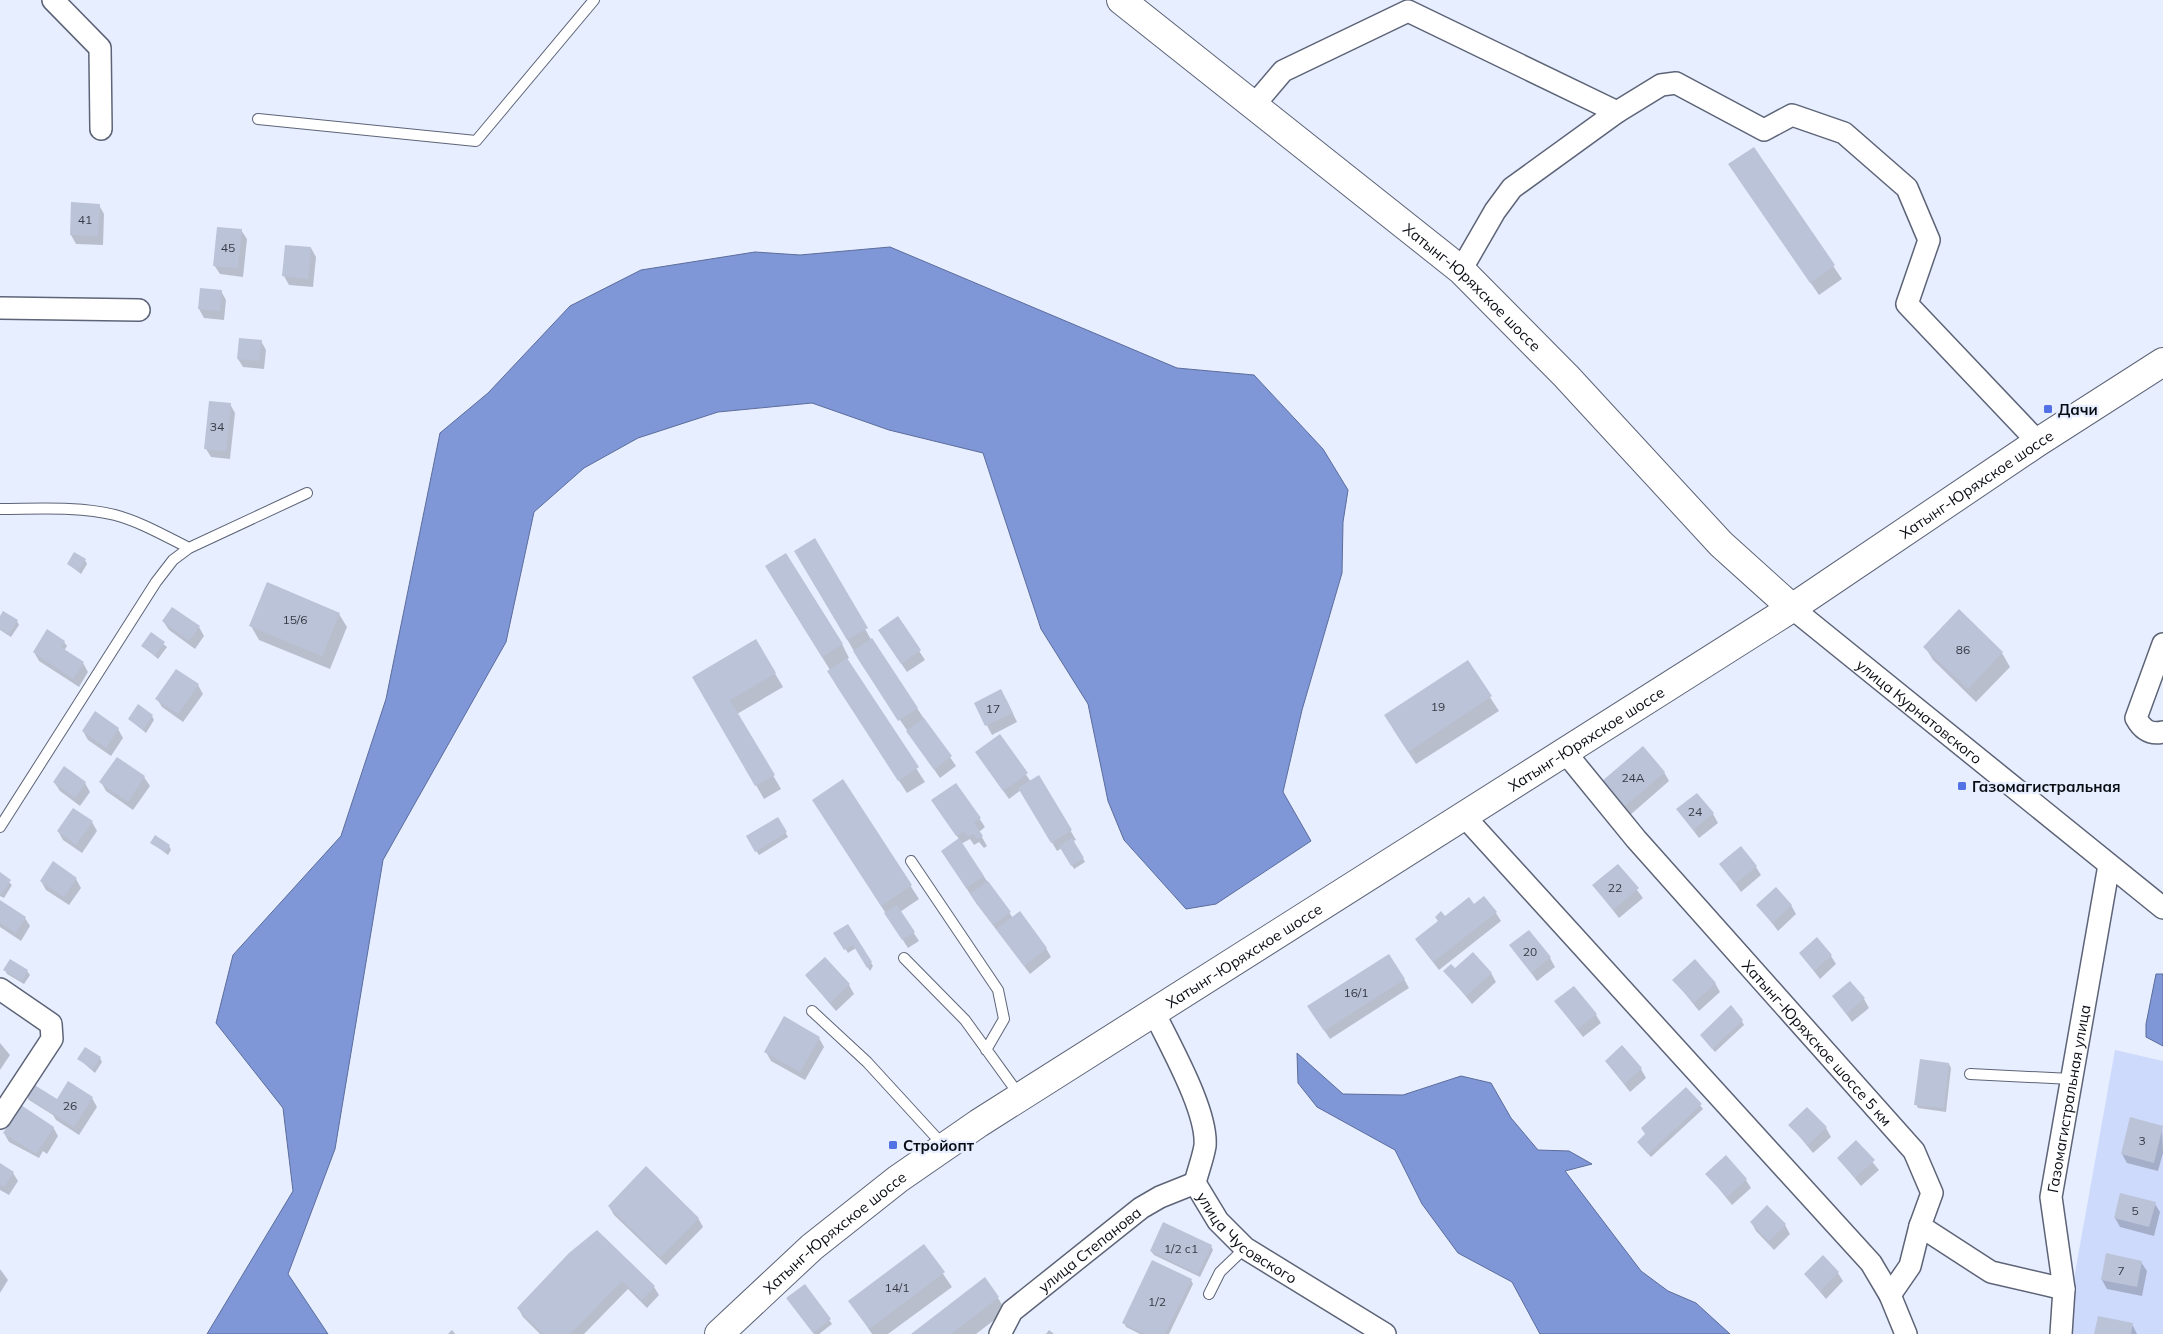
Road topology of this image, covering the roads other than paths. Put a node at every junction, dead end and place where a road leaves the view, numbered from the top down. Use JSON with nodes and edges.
{"nodes":[{"id":1,"x":53,"y":0,"type":"edge"},
{"id":2,"x":594,"y":0,"type":"edge"},
{"id":3,"x":1121,"y":0,"type":"edge"},
{"id":4,"x":1254,"y":105,"type":"junction"},
{"id":5,"x":1617,"y":112,"type":"junction"},
{"id":6,"x":258,"y":118,"type":"dead end"},
{"id":7,"x":101,"y":129,"type":"dead end"},
{"id":8,"x":1461,"y":270,"type":"junction"},
{"id":9,"x":0,"y":308,"type":"edge"},
{"id":10,"x":139,"y":310,"type":"dead end"},
{"id":11,"x":2163,"y":362,"type":"edge"},
{"id":12,"x":2038,"y":442,"type":"junction"},
{"id":13,"x":307,"y":493,"type":"dead end"},
{"id":14,"x":0,"y":509,"type":"edge"},
{"id":15,"x":188,"y":548,"type":"junction"},
{"id":16,"x":1792,"y":608,"type":"junction"},
{"id":17,"x":2163,"y":644,"type":"edge"},
{"id":18,"x":2163,"y":732,"type":"edge"},
{"id":19,"x":1565,"y":752,"type":"junction"},
{"id":20,"x":1464,"y":816,"type":"junction"},
{"id":21,"x":0,"y":827,"type":"edge"},
{"id":22,"x":911,"y":861,"type":"dead end"},
{"id":23,"x":2108,"y":864,"type":"junction"},
{"id":24,"x":2163,"y":908,"type":"edge"},
{"id":25,"x":904,"y":958,"type":"dead end"},
{"id":26,"x":0,"y":990,"type":"edge"},
{"id":27,"x":812,"y":1011,"type":"dead end"},
{"id":28,"x":1154,"y":1012,"type":"junction"},
{"id":29,"x":986,"y":1050,"type":"junction"},
{"id":30,"x":1970,"y":1074,"type":"dead end"},
{"id":31,"x":2071,"y":1079,"type":"junction"},
{"id":32,"x":1020,"y":1097,"type":"junction"},
{"id":33,"x":0,"y":1118,"type":"edge"},
{"id":34,"x":944,"y":1147,"type":"junction"},
{"id":35,"x":1195,"y":1183,"type":"junction"},
{"id":36,"x":1920,"y":1226,"type":"junction"},
{"id":37,"x":1245,"y":1248,"type":"junction"},
{"id":38,"x":2064,"y":1288,"type":"junction"},
{"id":39,"x":1209,"y":1294,"type":"dead end"},
{"id":40,"x":1890,"y":1296,"type":"junction"},
{"id":41,"x":720,"y":1334,"type":"edge"},
{"id":42,"x":1000,"y":1334,"type":"edge"},
{"id":43,"x":1385,"y":1334,"type":"edge"},
{"id":44,"x":1906,"y":1334,"type":"edge"},
{"id":45,"x":2061,"y":1334,"type":"edge"}],
"edges":[{"from":1,"to":7,"type":"street"},
{"from":2,"to":6,"type":"lane"},
{"from":3,"to":4,"type":"main road","name":"Хатынг-Юряхское шоссе"},
{"from":4,"to":5,"type":"street"},
{"from":4,"to":8,"type":"main road","name":"Хатынг-Юряхское шоссе"},
{"from":5,"to":8,"type":"street"},
{"from":5,"to":12,"type":"street"},
{"from":8,"to":16,"type":"main road","name":"Хатынг-Юряхское шоссе"},
{"from":9,"to":10,"type":"street"},
{"from":11,"to":12,"type":"main road","name":"Хатынг-Юряхское шоссе"},
{"from":12,"to":16,"type":"main road","name":"Хатынг-Юряхское шоссе"},
{"from":13,"to":15,"type":"lane"},
{"from":14,"to":15,"type":"lane"},
{"from":15,"to":21,"type":"lane"},
{"from":16,"to":19,"type":"main road","name":"Хатынг-Юряхское шоссе"},
{"from":16,"to":23,"type":"street","name":"улица Курнатовского"},
{"from":17,"to":18,"type":"street"},
{"from":19,"to":20,"type":"main road","name":"Хатынг-Юряхское шоссе"},
{"from":19,"to":36,"type":"street","name":"Хатынг-Юряхское шоссе 5 км"},
{"from":20,"to":28,"type":"main road","name":"Хатынг-Юряхское шоссе"},
{"from":20,"to":40,"type":"street"},
{"from":22,"to":29,"type":"lane"},
{"from":23,"to":24,"type":"street","name":"улица Курнатовского"},
{"from":23,"to":31,"type":"street","name":"Газомагистральная улица"},
{"from":25,"to":29,"type":"lane"},
{"from":26,"to":33,"type":"street"},
{"from":27,"to":34,"type":"lane"},
{"from":28,"to":32,"type":"main road","name":"Хатынг-Юряхское шоссе"},
{"from":28,"to":35,"type":"street","name":"улица Чусовского"},
{"from":29,"to":32,"type":"lane"},
{"from":30,"to":31,"type":"lane"},
{"from":31,"to":38,"type":"street","name":"Газомагистральная улица"},
{"from":32,"to":34,"type":"main road","name":"Хатынг-Юряхское шоссе"},
{"from":34,"to":41,"type":"main road","name":"Хатынг-Юряхское шоссе"},
{"from":35,"to":37,"type":"street","name":"улица Чусовского"},
{"from":35,"to":42,"type":"street","name":"улица Степанова"},
{"from":36,"to":38,"type":"street"},
{"from":36,"to":40,"type":"street","name":"Хатынг-Юряхское шоссе 5 км"},
{"from":37,"to":39,"type":"lane"},
{"from":37,"to":43,"type":"street","name":"улица Чусовского"},
{"from":38,"to":45,"type":"street","name":"Газомагистральная улица"},
{"from":40,"to":44,"type":"street"}]}
